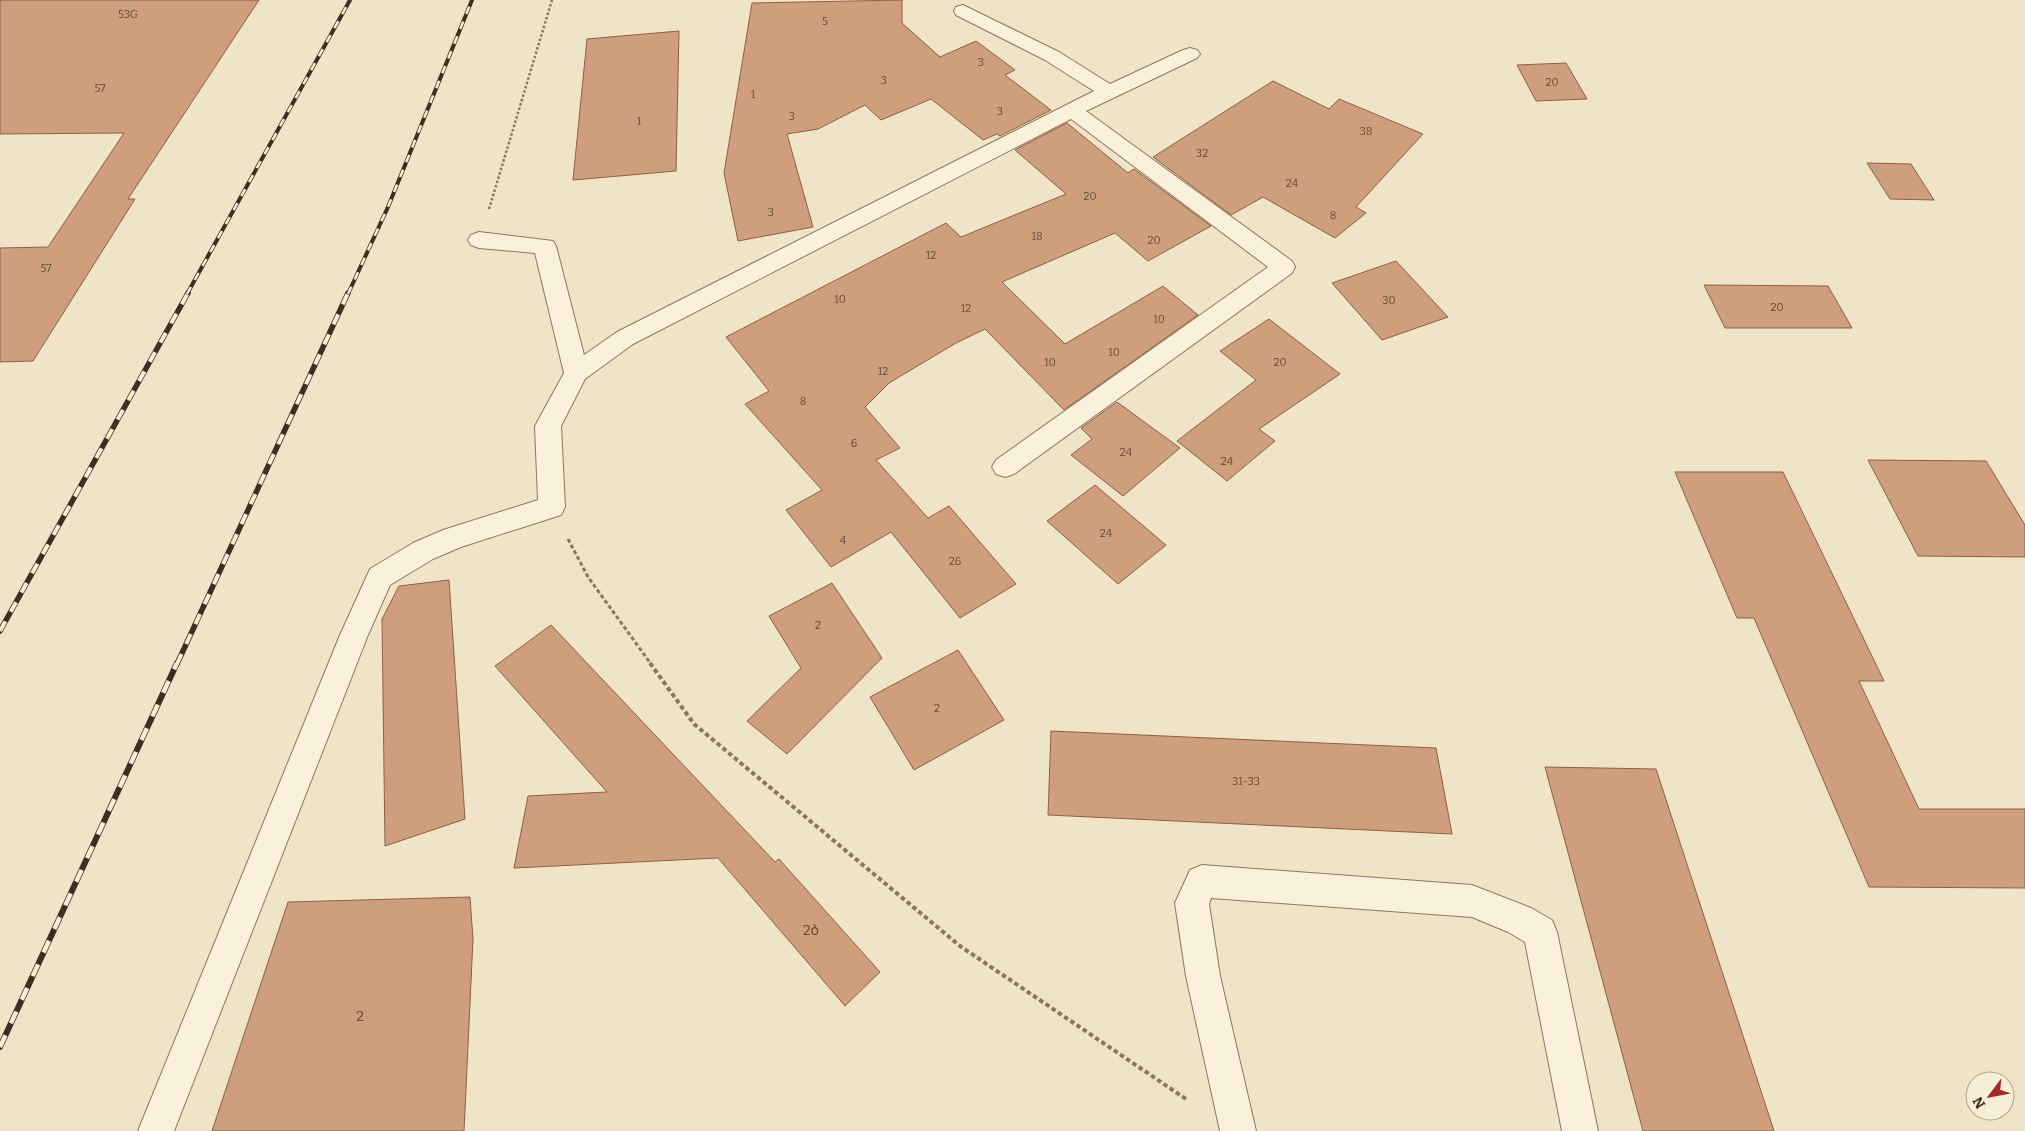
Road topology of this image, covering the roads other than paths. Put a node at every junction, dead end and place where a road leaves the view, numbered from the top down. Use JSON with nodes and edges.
{"nodes":[{"id":1,"x":963,"y":11,"type":"dead end"},
{"id":2,"x":1190,"y":54,"type":"dead end"},
{"id":3,"x":1109,"y":92,"type":"junction"},
{"id":4,"x":1072,"y":110,"type":"junction"},
{"id":5,"x":479,"y":240,"type":"road end"},
{"id":6,"x":576,"y":373,"type":"junction"},
{"id":7,"x":1005,"y":468,"type":"dead end"},
{"id":8,"x":156,"y":1131,"type":"edge"},
{"id":9,"x":1238,"y":1131,"type":"edge"},
{"id":10,"x":1580,"y":1131,"type":"edge"}],
"edges":[{"from":1,"to":3,"type":"street"},
{"from":2,"to":3,"type":"street"},
{"from":3,"to":4,"type":"street"},
{"from":4,"to":6,"type":"street"},
{"from":4,"to":7,"type":"street"},
{"from":5,"to":6,"type":"street"},
{"from":6,"to":8,"type":"street"},
{"from":9,"to":10,"type":"street"}]}
